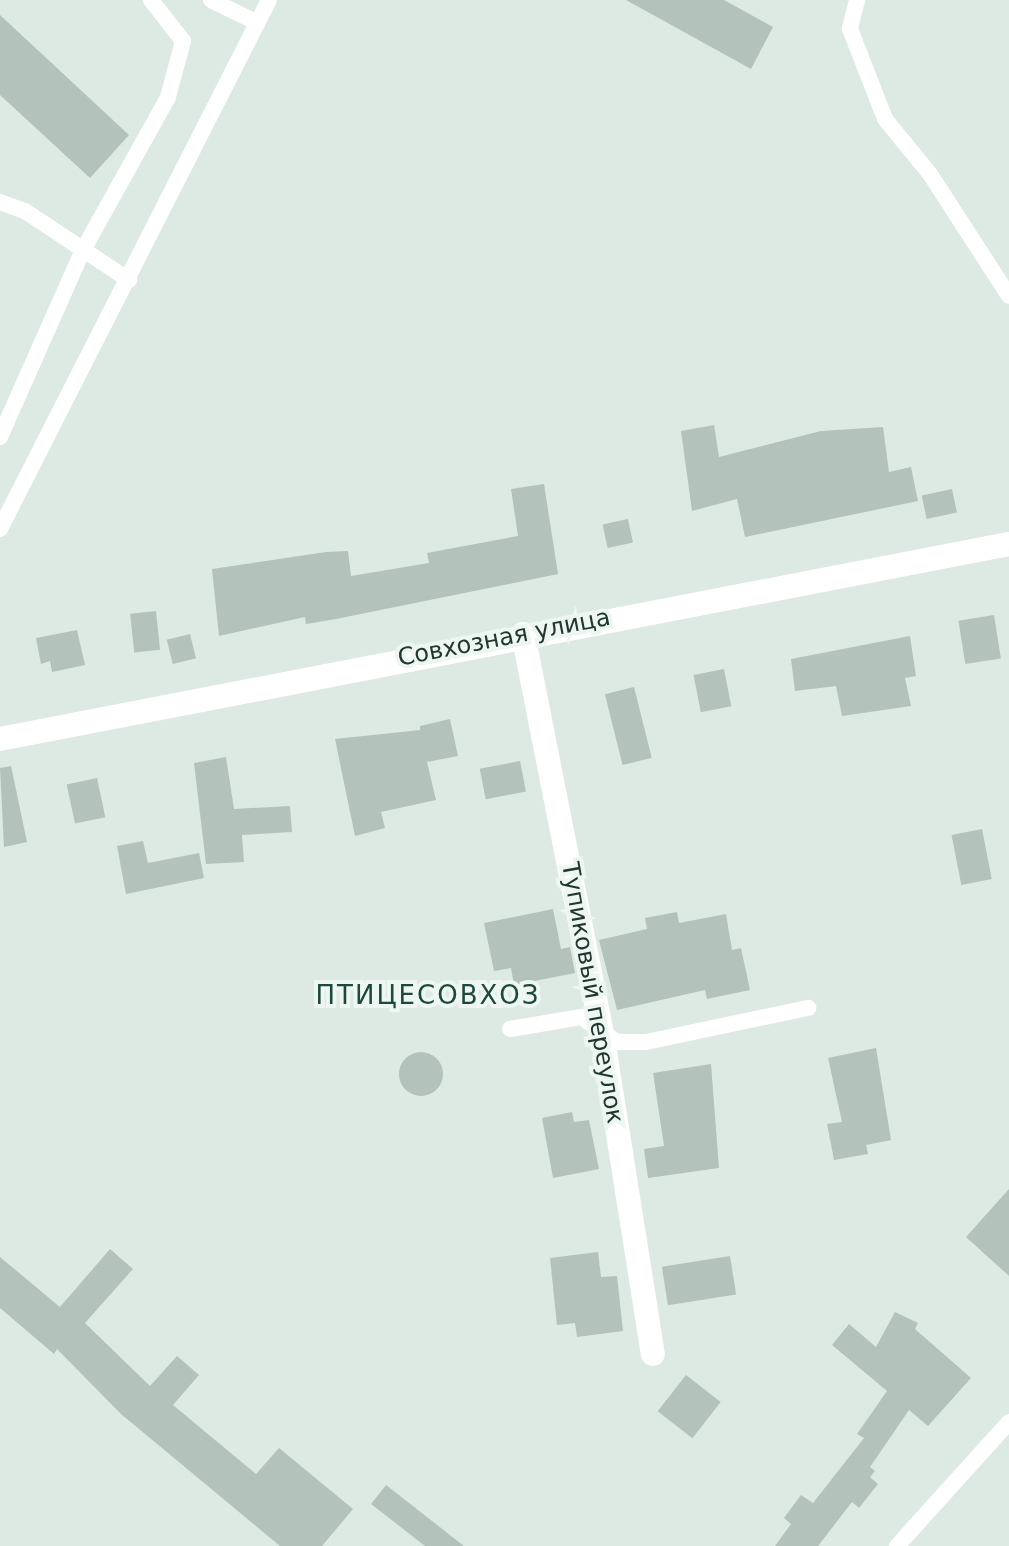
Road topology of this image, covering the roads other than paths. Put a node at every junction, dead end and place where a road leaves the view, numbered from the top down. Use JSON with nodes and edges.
{"nodes":[{"id":1,"x":151,"y":0,"type":"edge"},
{"id":2,"x":211,"y":0,"type":"edge"},
{"id":3,"x":269,"y":0,"type":"edge"},
{"id":4,"x":857,"y":0,"type":"edge"},
{"id":5,"x":258,"y":23,"type":"junction"},
{"id":6,"x":0,"y":202,"type":"edge"},
{"id":7,"x":83,"y":250,"type":"junction"},
{"id":8,"x":129,"y":280,"type":"junction"},
{"id":9,"x":1009,"y":296,"type":"edge"},
{"id":10,"x":0,"y":437,"type":"edge"},
{"id":11,"x":0,"y":529,"type":"edge"},
{"id":12,"x":1009,"y":544,"type":"edge"},
{"id":13,"x":523,"y":634,"type":"junction"},
{"id":14,"x":0,"y":739,"type":"edge"},
{"id":15,"x":808,"y":1008,"type":"dead end"},
{"id":16,"x":510,"y":1029,"type":"dead end"},
{"id":17,"x":602,"y":1033,"type":"junction"},
{"id":18,"x":653,"y":1354,"type":"dead end"},
{"id":19,"x":1009,"y":1422,"type":"edge"},
{"id":20,"x":897,"y":1546,"type":"edge"}],
"edges":[{"from":1,"to":7,"type":"lane"},
{"from":2,"to":5,"type":"lane"},
{"from":3,"to":5,"type":"lane"},
{"from":4,"to":9,"type":"lane"},
{"from":5,"to":8,"type":"lane"},
{"from":6,"to":7,"type":"lane"},
{"from":7,"to":8,"type":"lane"},
{"from":7,"to":10,"type":"lane"},
{"from":8,"to":11,"type":"lane"},
{"from":12,"to":13,"type":"street","name":"Совхозная улица"},
{"from":13,"to":14,"type":"street","name":"Совхозная улица"},
{"from":13,"to":17,"type":"street","name":"Тупиковый переулок"},
{"from":15,"to":17,"type":"lane"},
{"from":16,"to":17,"type":"lane"},
{"from":17,"to":18,"type":"street","name":"Тупиковый переулок"},
{"from":19,"to":20,"type":"lane"}]}
